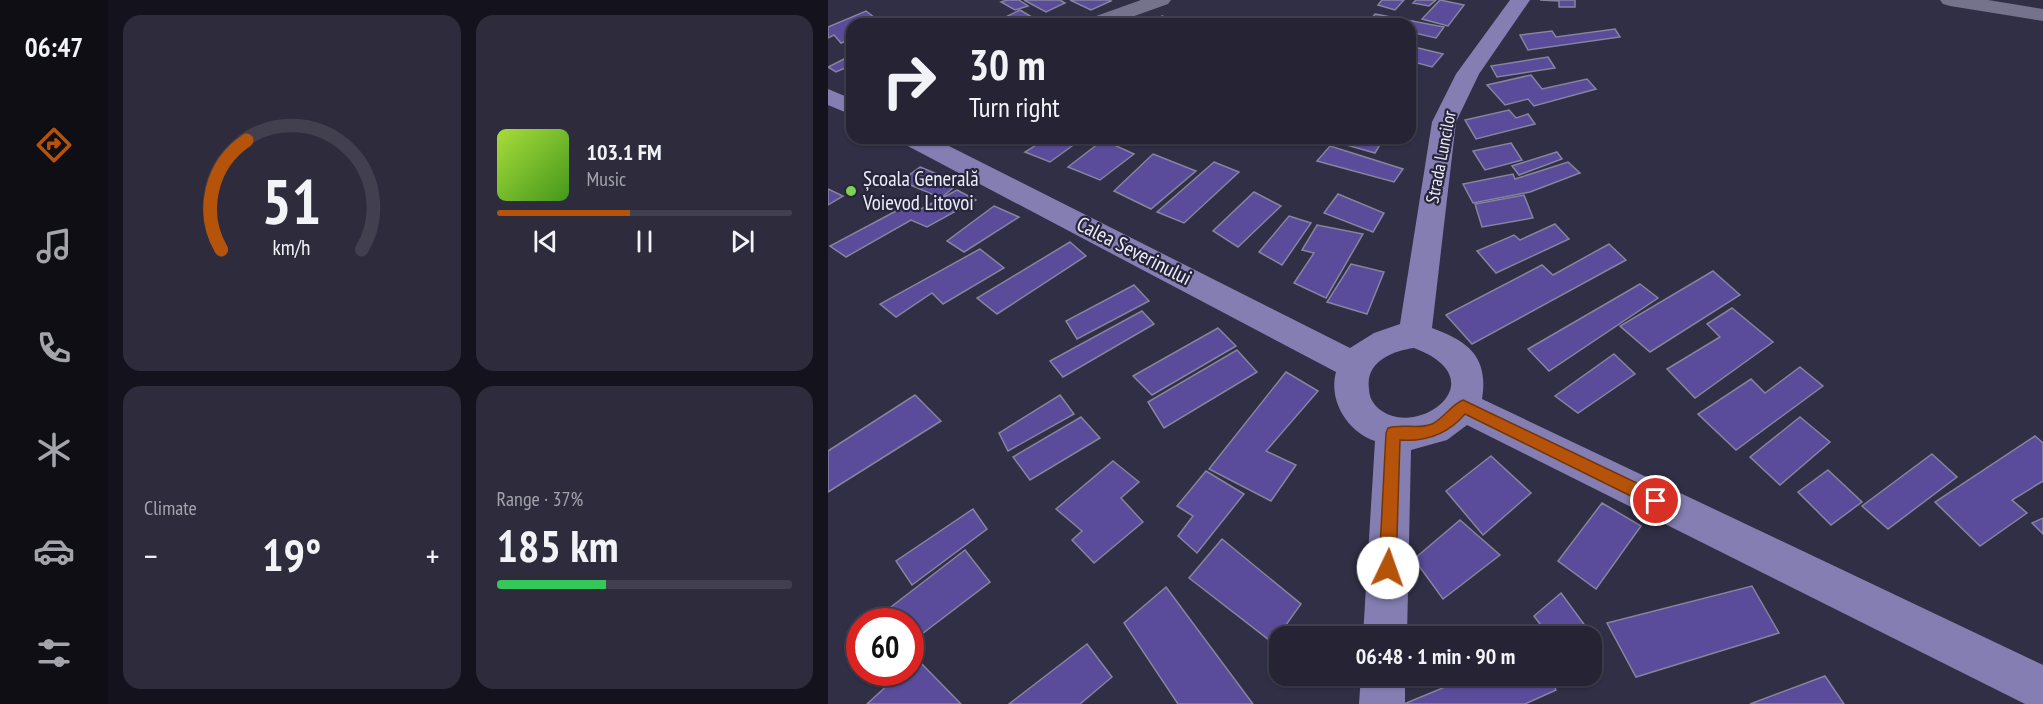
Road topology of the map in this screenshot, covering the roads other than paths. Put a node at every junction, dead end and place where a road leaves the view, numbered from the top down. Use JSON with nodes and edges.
{"nodes":[{"id":1,"x":1161,"y":0,"type":"edge"},
{"id":2,"x":1520,"y":0,"type":"edge"},
{"id":3,"x":1950,"y":0,"type":"edge"},
{"id":4,"x":2043,"y":15,"type":"edge"},
{"id":5,"x":1109,"y":18,"type":"edge"},
{"id":6,"x":828,"y":96,"type":"edge"},
{"id":7,"x":846,"y":105,"type":"edge"},
{"id":8,"x":925,"y":144,"type":"edge"},
{"id":9,"x":1415,"y":335,"type":"junction"},
{"id":10,"x":1355,"y":366,"type":"junction"},
{"id":11,"x":1463,"y":406,"type":"junction"},
{"id":12,"x":1393,"y":433,"type":"junction"},
{"id":13,"x":1385,"y":626,"type":"edge"},
{"id":14,"x":1383,"y":686,"type":"edge"},
{"id":15,"x":2043,"y":689,"type":"edge"},
{"id":16,"x":1382,"y":704,"type":"edge"}],
"edges":[{"from":1,"to":5,"type":"street"},
{"from":2,"to":9,"type":"main road","name":"Strada Luncilor"},
{"from":3,"to":4,"type":"street"},
{"from":6,"to":7,"type":"main road"},
{"from":8,"to":10,"type":"main road","name":"Calea Severinului"},
{"from":9,"to":10,"type":"main road"},
{"from":9,"to":11,"type":"main road"},
{"from":10,"to":12,"type":"main road"},
{"from":11,"to":12,"type":"main road"},
{"from":11,"to":15,"type":"main road"},
{"from":12,"to":13,"type":"main road"},
{"from":14,"to":16,"type":"main road"}]}
